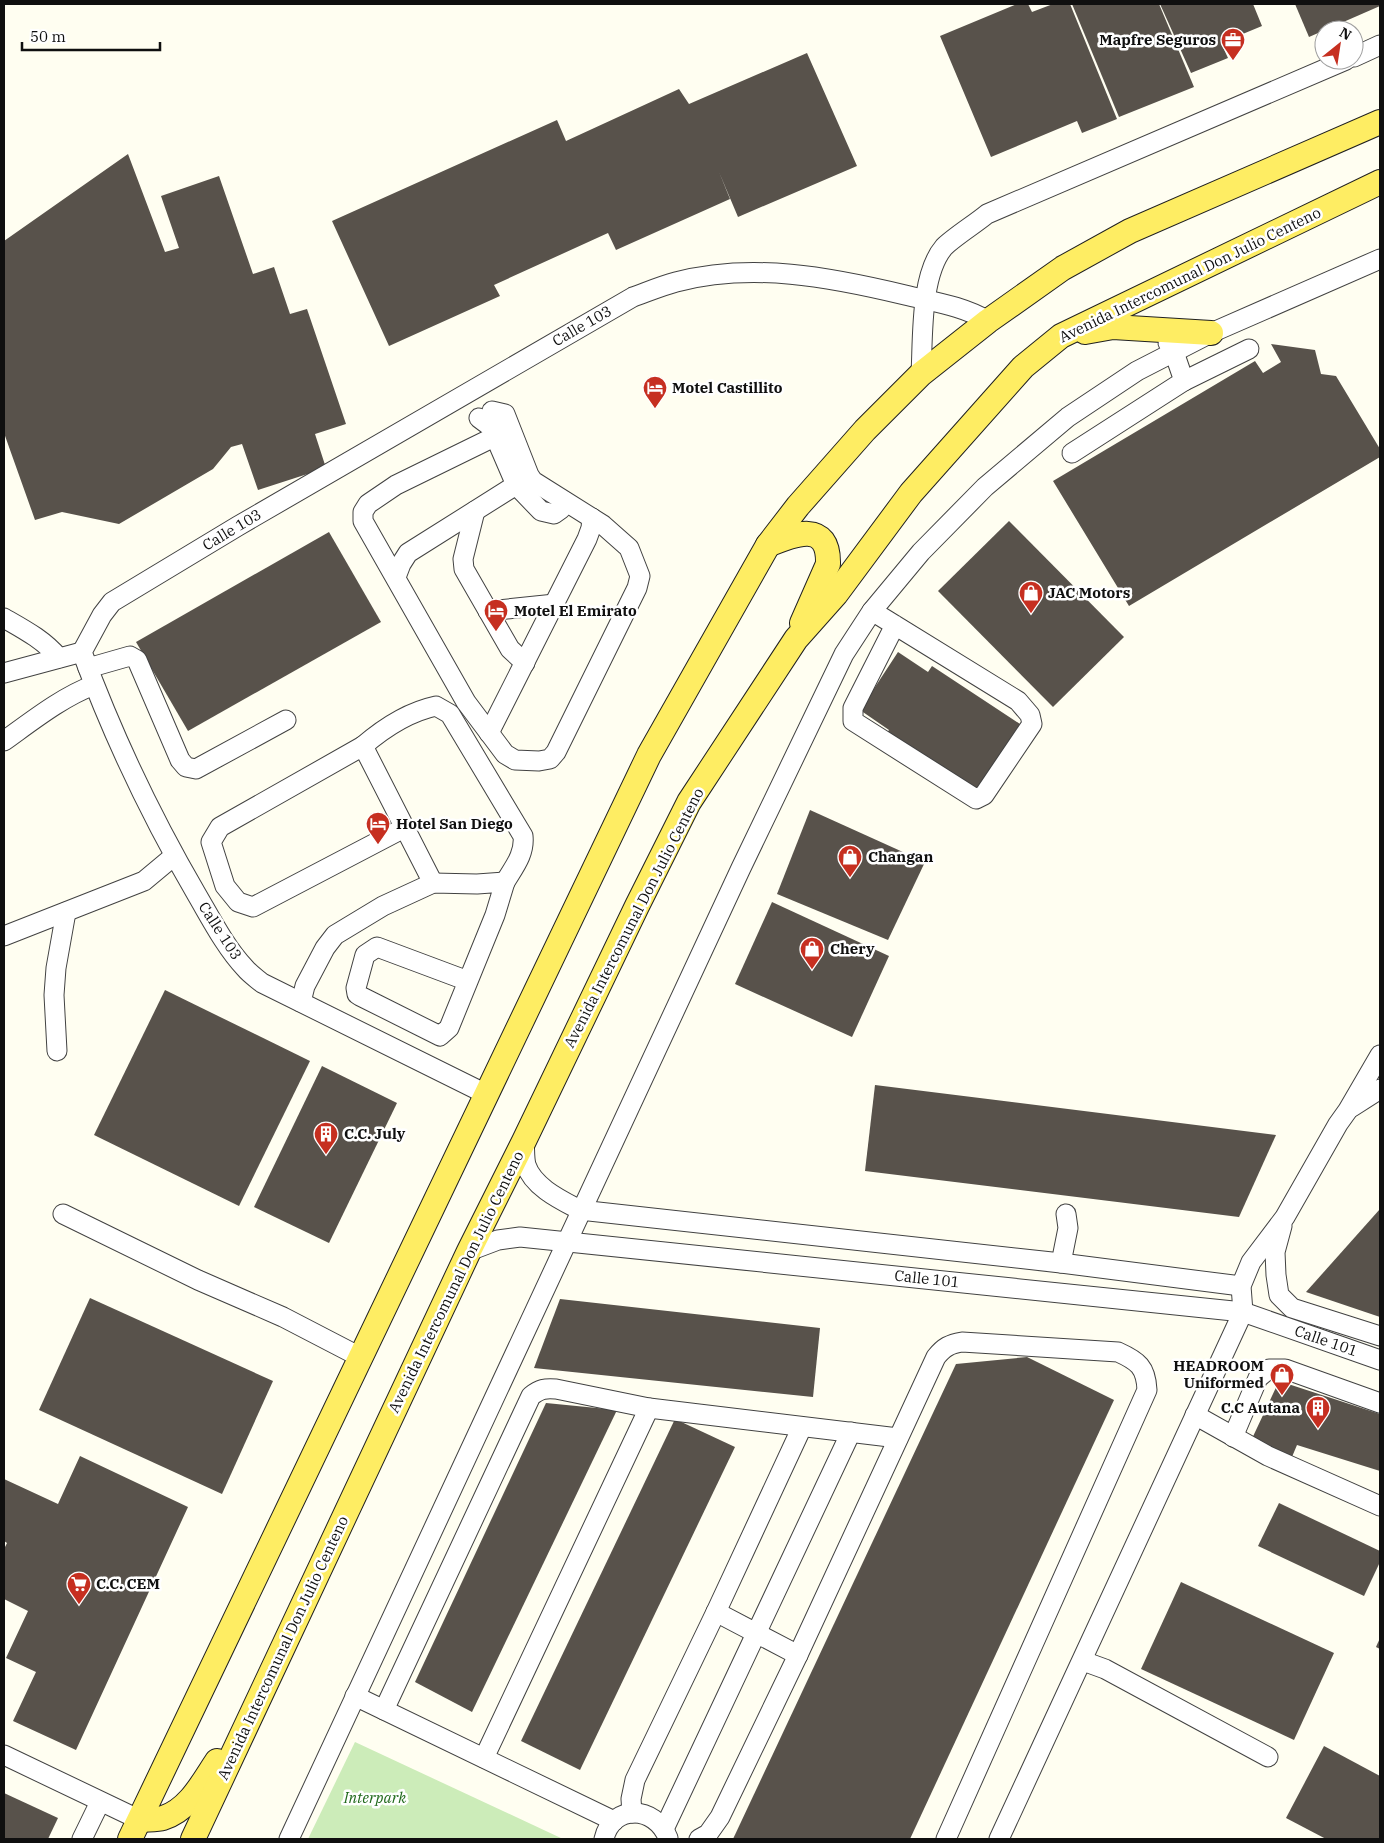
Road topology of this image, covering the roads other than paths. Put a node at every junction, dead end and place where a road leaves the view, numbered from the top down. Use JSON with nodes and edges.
{"nodes":[{"id":1,"x":1380,"y":45,"type":"edge"},
{"id":2,"x":1364,"y":52,"type":"edge"},
{"id":3,"x":1323,"y":70,"type":"edge"},
{"id":4,"x":1380,"y":122,"type":"edge"},
{"id":5,"x":1380,"y":182,"type":"edge"},
{"id":6,"x":1380,"y":259,"type":"edge"},
{"id":7,"x":925,"y":300,"type":"junction"},
{"id":8,"x":988,"y":321,"type":"junction"},
{"id":9,"x":1159,"y":329,"type":"junction"},
{"id":10,"x":1211,"y":333,"type":"junction"},
{"id":11,"x":1061,"y":336,"type":"junction"},
{"id":12,"x":1249,"y":349,"type":"dead end"},
{"id":13,"x":1174,"y":352,"type":"junction"},
{"id":14,"x":921,"y":374,"type":"junction"},
{"id":15,"x":1184,"y":381,"type":"junction"},
{"id":16,"x":494,"y":437,"type":"junction"},
{"id":17,"x":1072,"y":453,"type":"dead end"},
{"id":18,"x":516,"y":485,"type":"junction"},
{"id":19,"x":564,"y":501,"type":"junction"},
{"id":20,"x":475,"y":511,"type":"junction"},
{"id":21,"x":592,"y":518,"type":"junction"},
{"id":22,"x":768,"y":545,"type":"junction"},
{"id":23,"x":396,"y":577,"type":"junction"},
{"id":24,"x":555,"y":604,"type":"junction"},
{"id":25,"x":488,"y":611,"type":"junction"},
{"id":26,"x":872,"y":612,"type":"junction"},
{"id":27,"x":4,"y":618,"type":"edge"},
{"id":28,"x":895,"y":625,"type":"junction"},
{"id":29,"x":796,"y":638,"type":"junction"},
{"id":30,"x":59,"y":658,"type":"junction"},
{"id":31,"x":525,"y":663,"type":"junction"},
{"id":32,"x":88,"y":668,"type":"junction"},
{"id":33,"x":4,"y":673,"type":"edge"},
{"id":34,"x":286,"y":720,"type":"dead end"},
{"id":35,"x":489,"y":733,"type":"junction"},
{"id":36,"x":4,"y":741,"type":"edge"},
{"id":37,"x":363,"y":746,"type":"junction"},
{"id":38,"x":404,"y":828,"type":"junction"},
{"id":39,"x":174,"y":856,"type":"junction"},
{"id":40,"x":505,"y":882,"type":"junction"},
{"id":41,"x":433,"y":883,"type":"junction"},
{"id":42,"x":66,"y":912,"type":"junction"},
{"id":43,"x":4,"y":936,"type":"edge"},
{"id":44,"x":468,"y":981,"type":"junction"},
{"id":45,"x":301,"y":1002,"type":"junction"},
{"id":46,"x":57,"y":1050,"type":"dead end"},
{"id":47,"x":1380,"y":1055,"type":"edge"},
{"id":48,"x":1380,"y":1089,"type":"edge"},
{"id":49,"x":488,"y":1095,"type":"junction"},
{"id":50,"x":1348,"y":1110,"type":"junction"},
{"id":51,"x":524,"y":1141,"type":"junction"},
{"id":52,"x":580,"y":1210,"type":"junction"},
{"id":53,"x":64,"y":1214,"type":"dead end"},
{"id":54,"x":1066,"y":1214,"type":"dead end"},
{"id":55,"x":1284,"y":1217,"type":"junction"},
{"id":56,"x":566,"y":1242,"type":"junction"},
{"id":57,"x":469,"y":1251,"type":"junction"},
{"id":58,"x":1061,"y":1263,"type":"junction"},
{"id":59,"x":1241,"y":1286,"type":"junction"},
{"id":60,"x":1243,"y":1312,"type":"junction"},
{"id":61,"x":1380,"y":1336,"type":"edge"},
{"id":62,"x":362,"y":1358,"type":"junction"},
{"id":63,"x":1380,"y":1360,"type":"edge"},
{"id":64,"x":1380,"y":1403,"type":"edge"},
{"id":65,"x":649,"y":1408,"type":"junction"},
{"id":66,"x":1195,"y":1415,"type":"junction"},
{"id":67,"x":802,"y":1426,"type":"junction"},
{"id":68,"x":851,"y":1432,"type":"junction"},
{"id":69,"x":1233,"y":1437,"type":"junction"},
{"id":70,"x":898,"y":1438,"type":"junction"},
{"id":71,"x":1380,"y":1506,"type":"edge"},
{"id":72,"x":716,"y":1612,"type":"junction"},
{"id":73,"x":757,"y":1634,"type":"junction"},
{"id":74,"x":798,"y":1655,"type":"junction"},
{"id":75,"x":1083,"y":1661,"type":"junction"},
{"id":76,"x":355,"y":1696,"type":"junction"},
{"id":77,"x":258,"y":1701,"type":"junction"},
{"id":78,"x":384,"y":1710,"type":"junction"},
{"id":79,"x":4,"y":1755,"type":"edge"},
{"id":80,"x":1268,"y":1757,"type":"dead end"},
{"id":81,"x":484,"y":1758,"type":"junction"},
{"id":82,"x":100,"y":1802,"type":"junction"},
{"id":83,"x":632,"y":1813,"type":"junction"},
{"id":84,"x":614,"y":1821,"type":"junction"},
{"id":85,"x":135,"y":1829,"type":"edge"},
{"id":86,"x":666,"y":1834,"type":"edge"},
{"id":87,"x":82,"y":1839,"type":"edge"},
{"id":88,"x":193,"y":1839,"type":"edge"},
{"id":89,"x":289,"y":1839,"type":"edge"},
{"id":90,"x":604,"y":1839,"type":"edge"},
{"id":91,"x":699,"y":1839,"type":"edge"},
{"id":92,"x":946,"y":1839,"type":"edge"},
{"id":93,"x":999,"y":1839,"type":"edge"}],
"edges":[{"from":1,"to":2,"type":"street"},
{"from":3,"to":7,"type":"street"},
{"from":4,"to":8,"type":"main road"},
{"from":5,"to":11,"type":"main road","name":"Avenida Intercomunal Don Julio Centeno"},
{"from":6,"to":10,"type":"street"},
{"from":7,"to":8,"type":"street","name":"Calle 103"},
{"from":7,"to":14,"type":"street"},
{"from":7,"to":32,"type":"street","name":"Calle 103"},
{"from":8,"to":14,"type":"main road"},
{"from":9,"to":10,"type":"main road"},
{"from":9,"to":11,"type":"main road"},
{"from":9,"to":13,"type":"street"},
{"from":10,"to":13,"type":"street"},
{"from":11,"to":29,"type":"main road","name":"Avenida Intercomunal Don Julio Centeno"},
{"from":12,"to":15,"type":"street"},
{"from":13,"to":15,"type":"street"},
{"from":13,"to":26,"type":"street"},
{"from":14,"to":22,"type":"main road"},
{"from":15,"to":17,"type":"street"},
{"from":16,"to":18,"type":"street"},
{"from":16,"to":19,"type":"street"},
{"from":16,"to":23,"type":"street"},
{"from":18,"to":19,"type":"street"},
{"from":18,"to":20,"type":"street"},
{"from":19,"to":21,"type":"street"},
{"from":20,"to":23,"type":"street"},
{"from":20,"to":25,"type":"street"},
{"from":21,"to":24,"type":"street"},
{"from":21,"to":35,"type":"street"},
{"from":22,"to":29,"type":"main road"},
{"from":22,"to":49,"type":"main road"},
{"from":23,"to":35,"type":"street"},
{"from":24,"to":25,"type":"street"},
{"from":24,"to":31,"type":"street"},
{"from":25,"to":31,"type":"street"},
{"from":26,"to":28,"type":"street"},
{"from":26,"to":52,"type":"street"},
{"from":27,"to":30,"type":"street"},
{"from":28,"to":28,"type":"street"},
{"from":29,"to":51,"type":"main road","name":"Avenida Intercomunal Don Julio Centeno"},
{"from":30,"to":32,"type":"street"},
{"from":30,"to":33,"type":"street"},
{"from":31,"to":35,"type":"street"},
{"from":32,"to":34,"type":"street"},
{"from":32,"to":36,"type":"street"},
{"from":32,"to":39,"type":"street","name":"Calle 103"},
{"from":37,"to":38,"type":"street"},
{"from":37,"to":38,"type":"street"},
{"from":37,"to":40,"type":"street"},
{"from":38,"to":41,"type":"street"},
{"from":39,"to":42,"type":"street"},
{"from":39,"to":45,"type":"street","name":"Calle 103"},
{"from":40,"to":41,"type":"street"},
{"from":40,"to":44,"type":"street"},
{"from":41,"to":45,"type":"street"},
{"from":42,"to":43,"type":"street"},
{"from":42,"to":46,"type":"street"},
{"from":44,"to":44,"type":"street"},
{"from":45,"to":49,"type":"street","name":"Calle 103"},
{"from":47,"to":50,"type":"street"},
{"from":48,"to":50,"type":"street"},
{"from":49,"to":62,"type":"main road"},
{"from":50,"to":55,"type":"street"},
{"from":51,"to":52,"type":"street","name":"Calle 101"},
{"from":51,"to":57,"type":"main road","name":"Avenida Intercomunal Don Julio Centeno"},
{"from":52,"to":56,"type":"street"},
{"from":52,"to":58,"type":"street","name":"Calle 101"},
{"from":53,"to":62,"type":"street"},
{"from":54,"to":58,"type":"street"},
{"from":55,"to":59,"type":"street"},
{"from":55,"to":61,"type":"street"},
{"from":56,"to":57,"type":"street","name":"Calle 101"},
{"from":56,"to":60,"type":"street","name":"Calle 101"},
{"from":56,"to":76,"type":"street"},
{"from":57,"to":77,"type":"main road","name":"Avenida Intercomunal Don Julio Centeno"},
{"from":58,"to":59,"type":"street","name":"Calle 101"},
{"from":59,"to":60,"type":"street"},
{"from":60,"to":63,"type":"street","name":"Calle 101"},
{"from":60,"to":66,"type":"street"},
{"from":62,"to":85,"type":"main road"},
{"from":64,"to":69,"type":"street"},
{"from":65,"to":67,"type":"street"},
{"from":65,"to":78,"type":"street"},
{"from":65,"to":81,"type":"street"},
{"from":66,"to":69,"type":"street"},
{"from":66,"to":75,"type":"street"},
{"from":67,"to":68,"type":"street"},
{"from":67,"to":72,"type":"street"},
{"from":68,"to":70,"type":"street"},
{"from":68,"to":73,"type":"street"},
{"from":69,"to":71,"type":"street"},
{"from":70,"to":74,"type":"street"},
{"from":70,"to":92,"type":"street"},
{"from":72,"to":73,"type":"street"},
{"from":72,"to":83,"type":"street"},
{"from":73,"to":74,"type":"street"},
{"from":73,"to":86,"type":"street"},
{"from":74,"to":91,"type":"street"},
{"from":75,"to":80,"type":"street"},
{"from":75,"to":93,"type":"street"},
{"from":76,"to":78,"type":"street"},
{"from":76,"to":89,"type":"street"},
{"from":77,"to":85,"type":"main road"},
{"from":77,"to":88,"type":"main road","name":"Avenida Intercomunal Don Julio Centeno"},
{"from":78,"to":81,"type":"street"},
{"from":79,"to":82,"type":"street"},
{"from":81,"to":84,"type":"street"},
{"from":82,"to":85,"type":"street"},
{"from":82,"to":87,"type":"street"},
{"from":83,"to":84,"type":"street"},
{"from":83,"to":86,"type":"street"},
{"from":84,"to":90,"type":"street"}]}
